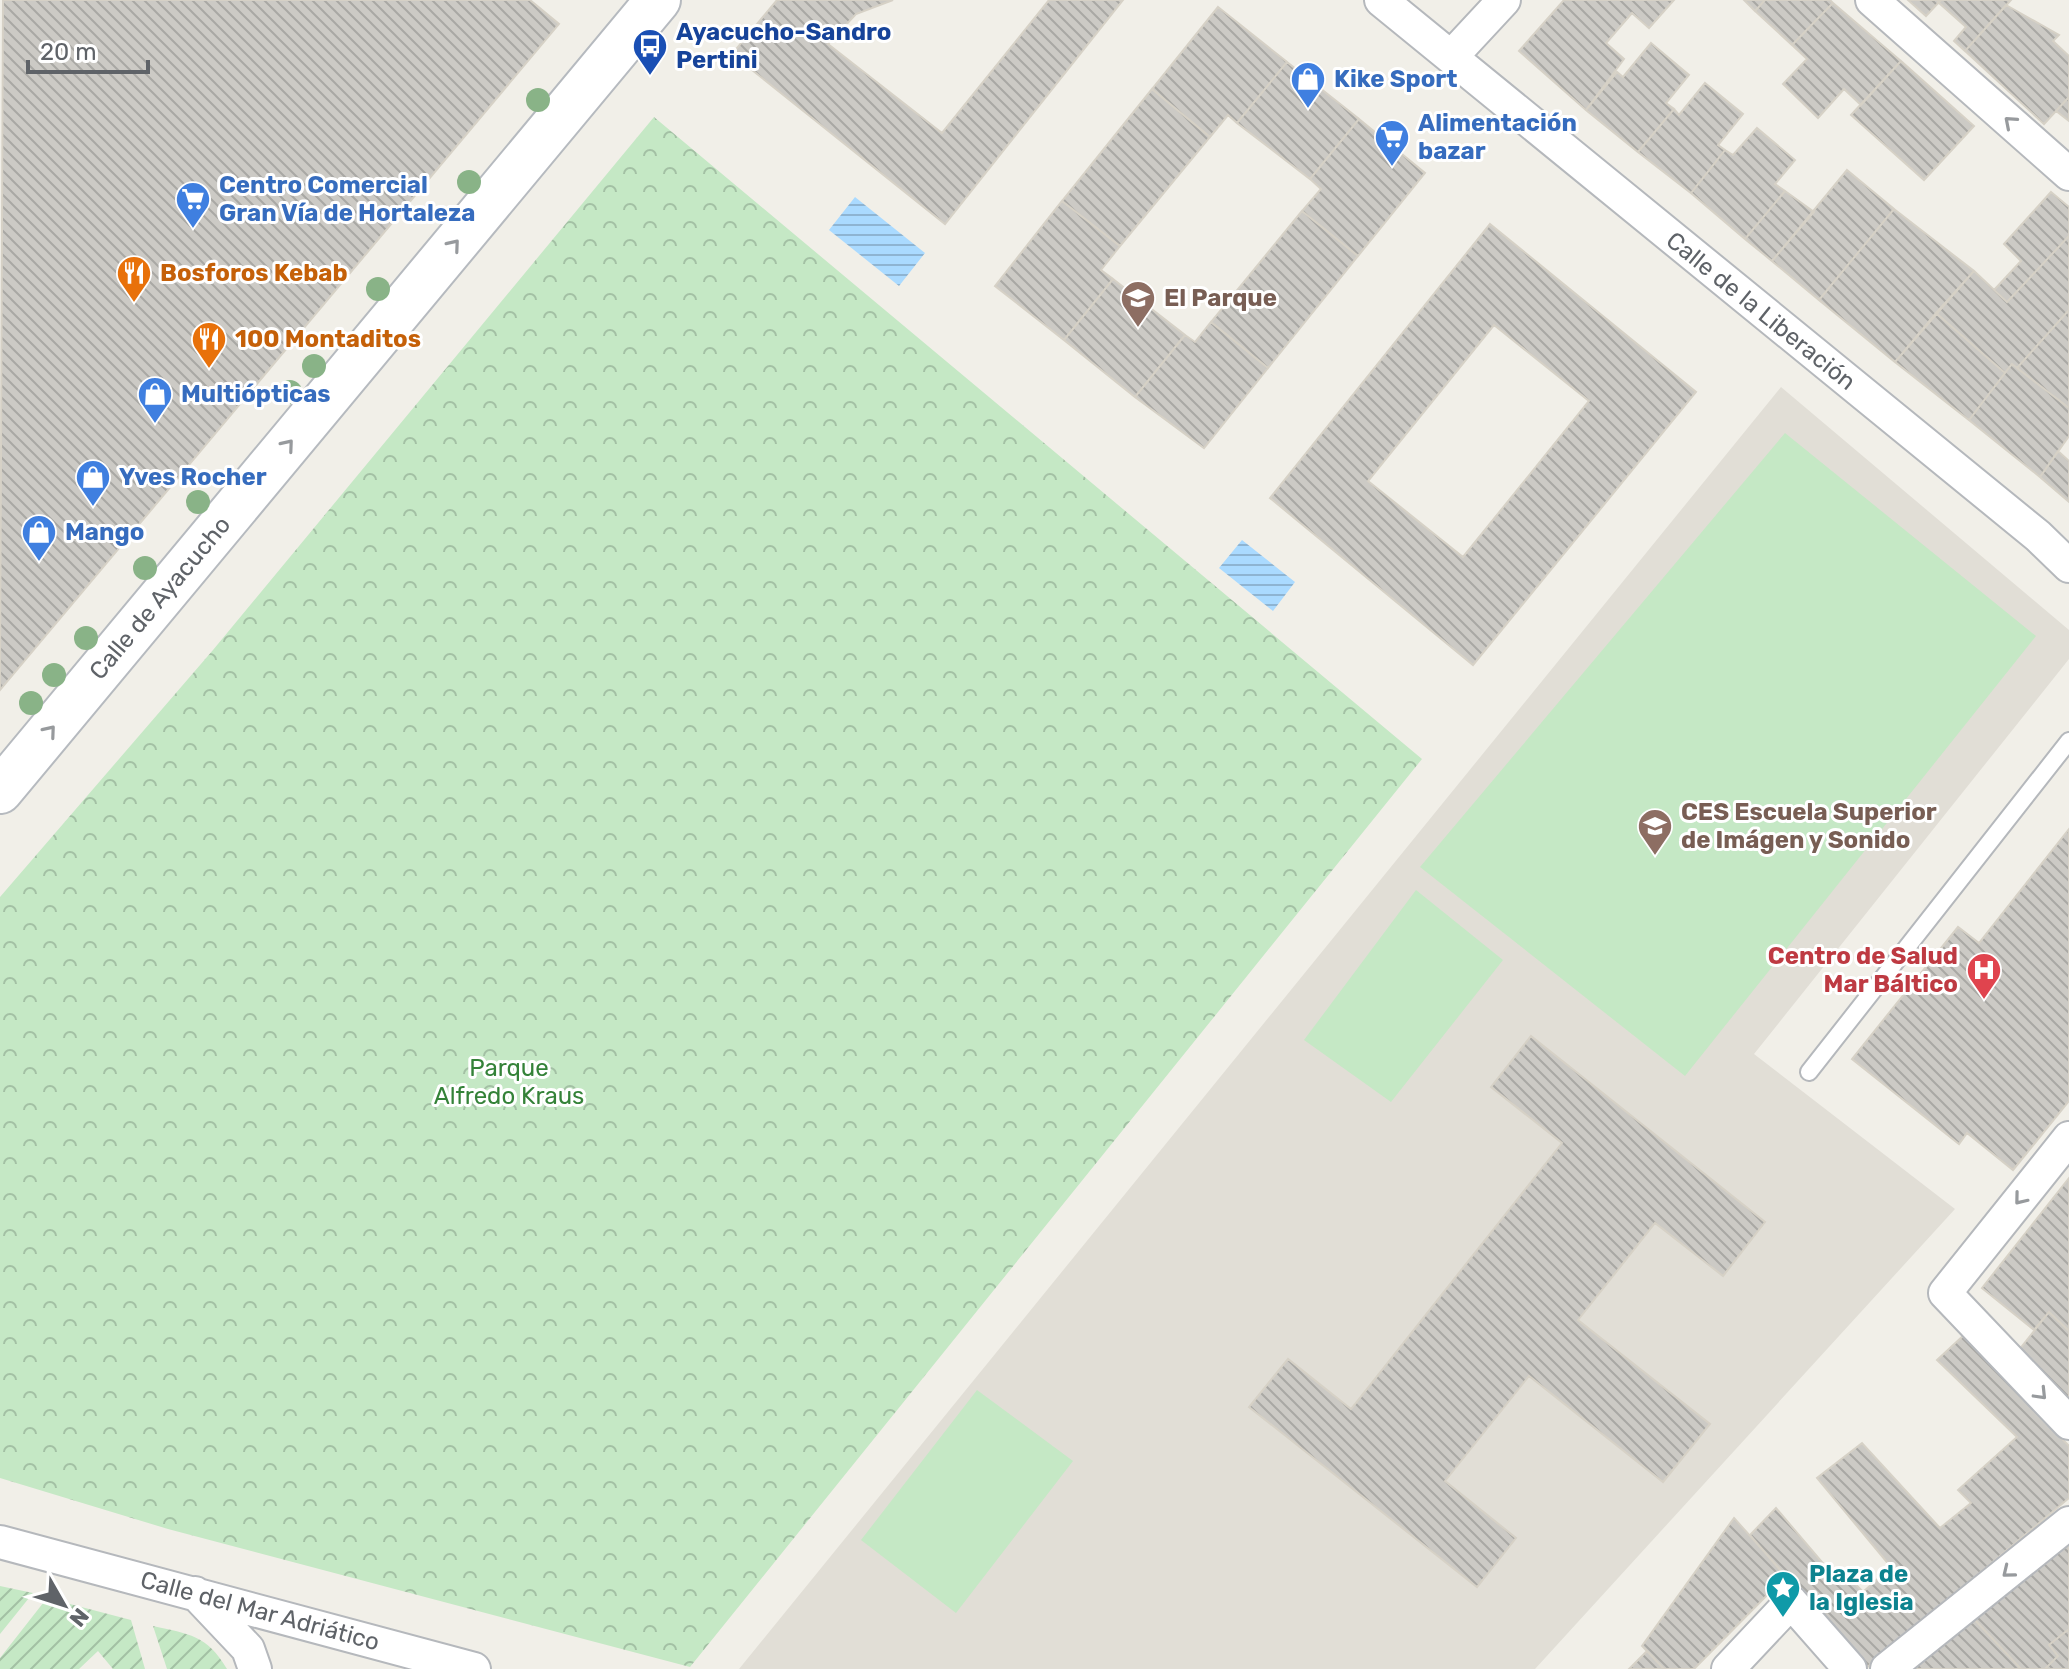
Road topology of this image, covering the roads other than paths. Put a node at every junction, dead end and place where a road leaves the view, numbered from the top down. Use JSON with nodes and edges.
{"nodes":[{"id":1,"x":658,"y":0,"type":"edge"},
{"id":2,"x":1381,"y":0,"type":"edge"},
{"id":3,"x":1504,"y":0,"type":"edge"},
{"id":4,"x":1872,"y":0,"type":"edge"},
{"id":5,"x":1452,"y":56,"type":"junction"},
{"id":6,"x":2069,"y":174,"type":"edge"},
{"id":7,"x":2069,"y":566,"type":"edge"},
{"id":8,"x":2069,"y":741,"type":"edge"},
{"id":9,"x":0,"y":791,"type":"edge"},
{"id":10,"x":1809,"y":1072,"type":"dead end"},
{"id":11,"x":2069,"y":1138,"type":"edge"},
{"id":12,"x":2069,"y":1423,"type":"edge"},
{"id":13,"x":2069,"y":1523,"type":"edge"},
{"id":14,"x":0,"y":1542,"type":"edge"},
{"id":15,"x":195,"y":1593,"type":"junction"},
{"id":16,"x":411,"y":1664,"type":"edge"},
{"id":17,"x":255,"y":1669,"type":"edge"},
{"id":18,"x":474,"y":1669,"type":"edge"},
{"id":19,"x":1729,"y":1669,"type":"edge"},
{"id":20,"x":1850,"y":1669,"type":"edge"},
{"id":21,"x":1887,"y":1669,"type":"edge"}],
"edges":[{"from":9,"to":1,"type":"main road","name":"Calle de Ayacucho","one_way":true},
{"from":2,"to":5,"type":"street","name":"Calle de la Liberación"},
{"from":3,"to":5,"type":"street"},
{"from":6,"to":4,"type":"street","one_way":true},
{"from":5,"to":7,"type":"street","name":"Calle de la Liberación"},
{"from":8,"to":10,"type":"lane"},
{"from":11,"to":12,"type":"street","one_way":true},
{"from":13,"to":21,"type":"street","one_way":true},
{"from":14,"to":15,"type":"street","name":"Calle del Mar Adriático"},
{"from":15,"to":16,"type":"street","name":"Calle del Mar Adriático"},
{"from":15,"to":17,"type":"street"},
{"from":16,"to":18,"type":"street","name":"Calle del Mar Adriático"},
{"from":19,"to":20,"type":"street"}]}
